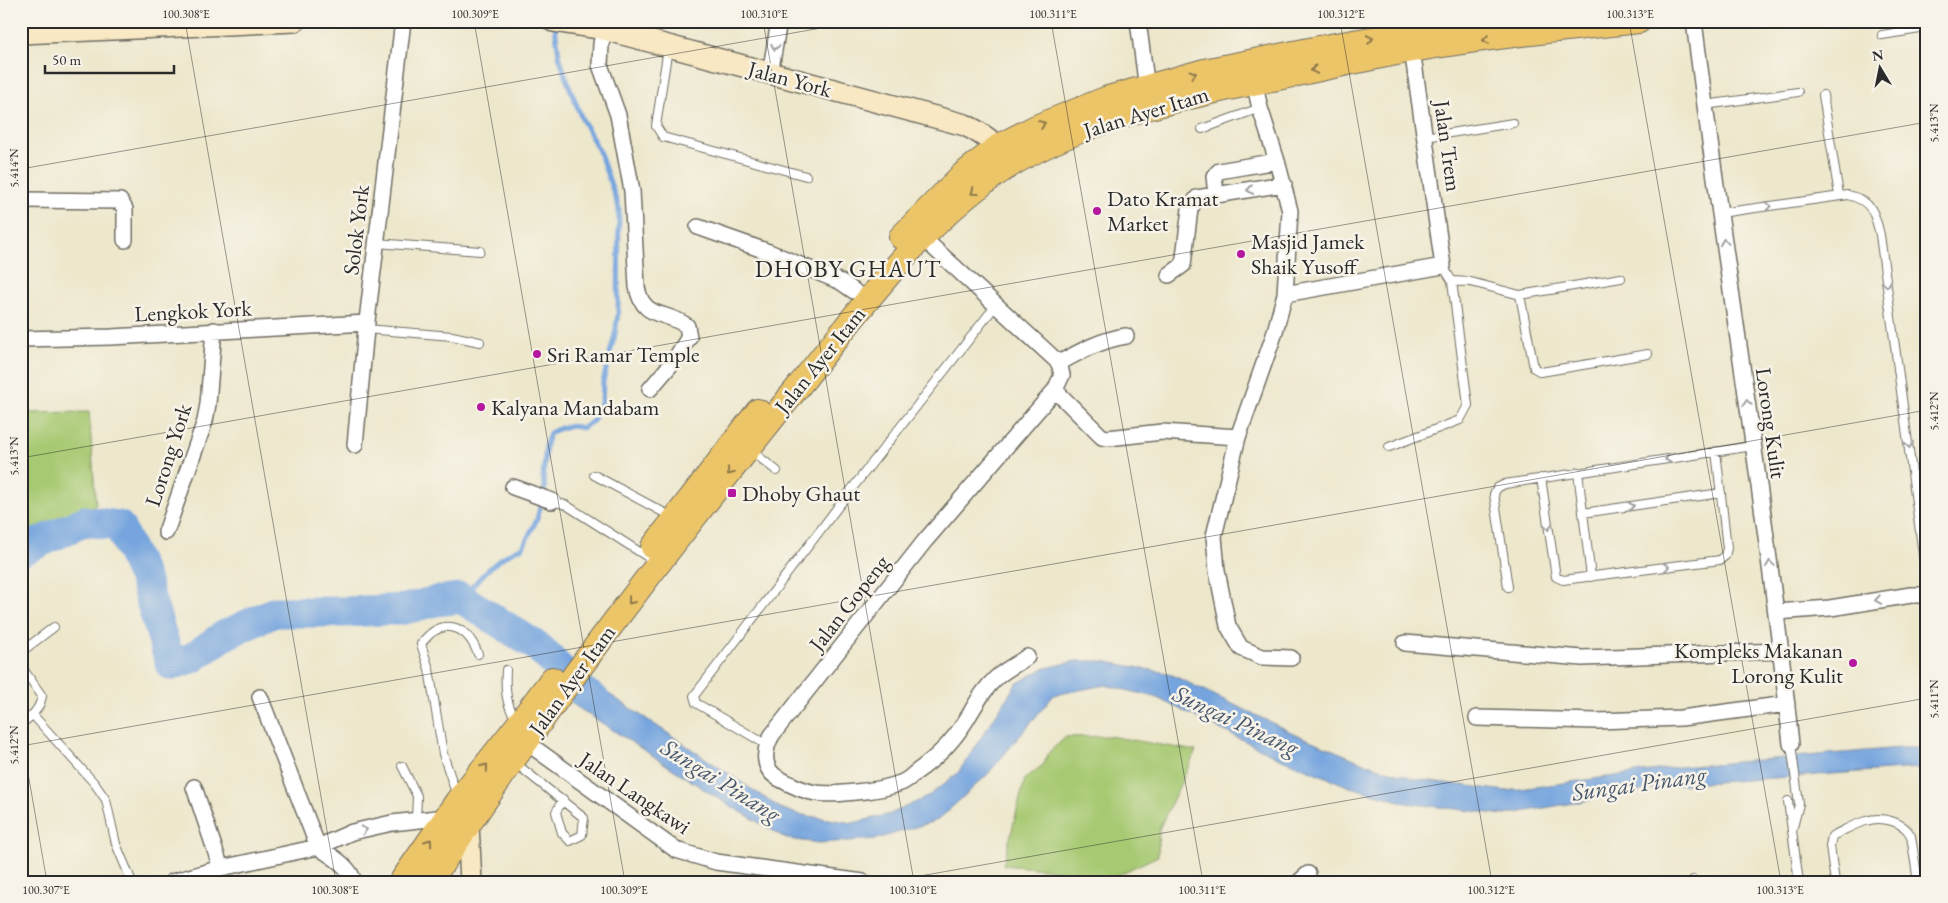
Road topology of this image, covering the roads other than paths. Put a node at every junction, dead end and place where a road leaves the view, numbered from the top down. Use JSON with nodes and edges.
{"nodes":[{"id":1,"x":294,"y":21,"type":"edge"},
{"id":2,"x":403,"y":21,"type":"edge"},
{"id":3,"x":553,"y":21,"type":"edge"},
{"id":4,"x":779,"y":21,"type":"edge"},
{"id":5,"x":1478,"y":21,"type":"edge"},
{"id":6,"x":1639,"y":21,"type":"edge"},
{"id":7,"x":1694,"y":21,"type":"edge"},
{"id":8,"x":1926,"y":21,"type":"edge"},
{"id":9,"x":248,"y":22,"type":"edge"},
{"id":10,"x":1133,"y":22,"type":"edge"},
{"id":11,"x":604,"y":29,"type":"junction"},
{"id":12,"x":21,"y":33,"type":"edge"},
{"id":13,"x":1882,"y":35,"type":"dead end"},
{"id":14,"x":1411,"y":41,"type":"junction"},
{"id":15,"x":668,"y":46,"type":"junction"},
{"id":16,"x":770,"y":74,"type":"junction"},
{"id":17,"x":1254,"y":82,"type":"junction"},
{"id":18,"x":1798,"y":92,"type":"dead end"},
{"id":19,"x":1823,"y":95,"type":"dead end"},
{"id":20,"x":1148,"y":97,"type":"junction"},
{"id":21,"x":1705,"y":105,"type":"junction"},
{"id":22,"x":1260,"y":108,"type":"junction"},
{"id":23,"x":1513,"y":123,"type":"dead end"},
{"id":24,"x":1202,"y":129,"type":"dead end"},
{"id":25,"x":1425,"y":137,"type":"junction"},
{"id":26,"x":1006,"y":155,"type":"junction"},
{"id":27,"x":1277,"y":160,"type":"junction"},
{"id":28,"x":806,"y":176,"type":"dead end"},
{"id":29,"x":1284,"y":184,"type":"junction"},
{"id":30,"x":1216,"y":195,"type":"junction"},
{"id":31,"x":1839,"y":195,"type":"junction"},
{"id":32,"x":21,"y":200,"type":"edge"},
{"id":33,"x":1720,"y":213,"type":"junction"},
{"id":34,"x":698,"y":227,"type":"dead end"},
{"id":35,"x":922,"y":237,"type":"junction"},
{"id":36,"x":125,"y":240,"type":"dead end"},
{"id":37,"x":376,"y":243,"type":"junction"},
{"id":38,"x":480,"y":251,"type":"dead end"},
{"id":39,"x":1443,"y":266,"type":"junction"},
{"id":40,"x":1169,"y":275,"type":"dead end"},
{"id":41,"x":1621,"y":278,"type":"dead end"},
{"id":42,"x":1452,"y":281,"type":"junction"},
{"id":43,"x":854,"y":291,"type":"junction"},
{"id":44,"x":1285,"y":294,"type":"junction"},
{"id":45,"x":1520,"y":294,"type":"junction"},
{"id":46,"x":996,"y":306,"type":"junction"},
{"id":47,"x":366,"y":326,"type":"junction"},
{"id":48,"x":214,"y":330,"type":"junction"},
{"id":49,"x":1126,"y":336,"type":"dead end"},
{"id":50,"x":21,"y":339,"type":"edge"},
{"id":51,"x":480,"y":342,"type":"dead end"},
{"id":52,"x":1648,"y":354,"type":"dead end"},
{"id":53,"x":1059,"y":363,"type":"junction"},
{"id":54,"x":650,"y":389,"type":"dead end"},
{"id":55,"x":1055,"y":390,"type":"junction"},
{"id":56,"x":1238,"y":437,"type":"junction"},
{"id":57,"x":355,"y":445,"type":"dead end"},
{"id":58,"x":1753,"y":446,"type":"junction"},
{"id":59,"x":1389,"y":447,"type":"dead end"},
{"id":60,"x":748,"y":448,"type":"junction"},
{"id":61,"x":1716,"y":451,"type":"junction"},
{"id":62,"x":777,"y":471,"type":"dead end"},
{"id":63,"x":1578,"y":472,"type":"junction"},
{"id":64,"x":594,"y":475,"type":"dead end"},
{"id":65,"x":1541,"y":478,"type":"junction"},
{"id":66,"x":513,"y":487,"type":"dead end"},
{"id":67,"x":1721,"y":493,"type":"junction"},
{"id":68,"x":552,"y":501,"type":"joint"},
{"id":69,"x":1583,"y":513,"type":"junction"},
{"id":70,"x":674,"y":518,"type":"junction"},
{"id":71,"x":166,"y":532,"type":"dead end"},
{"id":72,"x":646,"y":556,"type":"junction"},
{"id":73,"x":1591,"y":577,"type":"junction"},
{"id":74,"x":1927,"y":584,"type":"edge"},
{"id":75,"x":1508,"y":587,"type":"dead end"},
{"id":76,"x":1927,"y":595,"type":"edge"},
{"id":77,"x":1777,"y":612,"type":"junction"},
{"id":78,"x":54,"y":627,"type":"dead end"},
{"id":79,"x":1405,"y":643,"type":"dead end"},
{"id":80,"x":1782,"y":651,"type":"junction"},
{"id":81,"x":21,"y":652,"type":"edge"},
{"id":82,"x":581,"y":653,"type":"junction"},
{"id":83,"x":478,"y":654,"type":"dead end"},
{"id":84,"x":1028,"y":657,"type":"dead end"},
{"id":85,"x":1291,"y":658,"type":"dead end"},
{"id":86,"x":21,"y":666,"type":"edge"},
{"id":87,"x":506,"y":670,"type":"dead end"},
{"id":88,"x":260,"y":697,"type":"dead end"},
{"id":89,"x":1787,"y":704,"type":"junction"},
{"id":90,"x":34,"y":716,"type":"junction"},
{"id":91,"x":1477,"y":718,"type":"dead end"},
{"id":92,"x":21,"y":724,"type":"edge"},
{"id":93,"x":520,"y":733,"type":"junction"},
{"id":94,"x":1792,"y":744,"type":"joint"},
{"id":95,"x":766,"y":745,"type":"junction"},
{"id":96,"x":513,"y":761,"type":"junction"},
{"id":97,"x":402,"y":766,"type":"dead end"},
{"id":98,"x":194,"y":787,"type":"dead end"},
{"id":99,"x":563,"y":799,"type":"junction"},
{"id":100,"x":1788,"y":801,"type":"dead end"},
{"id":101,"x":452,"y":809,"type":"junction"},
{"id":102,"x":416,"y":820,"type":"junction"},
{"id":103,"x":468,"y":824,"type":"junction"},
{"id":104,"x":1792,"y":831,"type":"junction"},
{"id":105,"x":318,"y":847,"type":"junction"},
{"id":106,"x":221,"y":868,"type":"junction"},
{"id":107,"x":859,"y":881,"type":"edge"},
{"id":108,"x":132,"y":882,"type":"edge"},
{"id":109,"x":172,"y":882,"type":"edge"},
{"id":110,"x":354,"y":882,"type":"edge"},
{"id":111,"x":401,"y":882,"type":"edge"},
{"id":112,"x":430,"y":882,"type":"edge"},
{"id":113,"x":472,"y":882,"type":"edge"},
{"id":114,"x":1799,"y":882,"type":"edge"},
{"id":115,"x":1835,"y":882,"type":"edge"},
{"id":116,"x":1918,"y":882,"type":"edge"}],
"edges":[{"from":1,"to":9,"type":"street"},
{"from":2,"to":37,"type":"street","name":"Solok York"},
{"from":3,"to":11,"type":"street","name":"Jalan York"},
{"from":4,"to":16,"type":"street","one_way":true},
{"from":5,"to":14,"type":"main road","name":"Jalan Ayer Itam"},
{"from":6,"to":14,"type":"main road","name":"Jalan Ayer Itam","one_way":true},
{"from":7,"to":21,"type":"street","name":"Lorong Kulit"},
{"from":8,"to":13,"type":"lane"},
{"from":9,"to":12,"type":"street"},
{"from":10,"to":20,"type":"street"},
{"from":11,"to":15,"type":"street","name":"Jalan York"},
{"from":11,"to":54,"type":"street"},
{"from":14,"to":17,"type":"main road","name":"Jalan Ayer Itam","one_way":true},
{"from":20,"to":14,"type":"main road","name":"Jalan Ayer Itam","one_way":true},
{"from":14,"to":25,"type":"street","name":"Jalan Trem"},
{"from":15,"to":16,"type":"street","name":"Jalan York"},
{"from":15,"to":28,"type":"lane"},
{"from":16,"to":26,"type":"street","name":"Jalan York"},
{"from":17,"to":20,"type":"main road","name":"Jalan Ayer Itam"},
{"from":17,"to":22,"type":"street"},
{"from":18,"to":21,"type":"lane"},
{"from":19,"to":31,"type":"lane"},
{"from":20,"to":26,"type":"main road","name":"Jalan Ayer Itam"},
{"from":21,"to":33,"type":"street","name":"Lorong Kulit"},
{"from":22,"to":24,"type":"lane"},
{"from":22,"to":27,"type":"street"},
{"from":23,"to":25,"type":"lane"},
{"from":25,"to":39,"type":"street","name":"Jalan Trem"},
{"from":26,"to":35,"type":"main road","name":"Jalan Ayer Itam","one_way":true},
{"from":26,"to":43,"type":"main road","name":"Jalan Ayer Itam"},
{"from":27,"to":29,"type":"street"},
{"from":27,"to":30,"type":"street"},
{"from":29,"to":30,"type":"street","one_way":true},
{"from":29,"to":44,"type":"street"},
{"from":30,"to":40,"type":"street"},
{"from":33,"to":31,"type":"lane","one_way":true},
{"from":31,"to":74,"type":"lane","one_way":true},
{"from":32,"to":36,"type":"street"},
{"from":58,"to":33,"type":"street","name":"Lorong Kulit","one_way":true},
{"from":34,"to":43,"type":"street"},
{"from":35,"to":46,"type":"street"},
{"from":35,"to":60,"type":"main road","name":"Jalan Ayer Itam"},
{"from":37,"to":38,"type":"lane"},
{"from":37,"to":47,"type":"street","name":"Solok York"},
{"from":39,"to":42,"type":"lane"},
{"from":39,"to":44,"type":"street"},
{"from":41,"to":45,"type":"lane"},
{"from":42,"to":45,"type":"lane"},
{"from":42,"to":59,"type":"lane"},
{"from":43,"to":70,"type":"main road","name":"Jalan Ayer Itam"},
{"from":44,"to":56,"type":"street"},
{"from":45,"to":52,"type":"lane"},
{"from":46,"to":53,"type":"street"},
{"from":46,"to":95,"type":"lane"},
{"from":47,"to":48,"type":"street","name":"Lengkok York"},
{"from":47,"to":51,"type":"lane"},
{"from":47,"to":57,"type":"street","name":"Solok York"},
{"from":48,"to":50,"type":"street","name":"Lengkok York"},
{"from":48,"to":71,"type":"street","name":"Lorong York"},
{"from":49,"to":53,"type":"street"},
{"from":53,"to":55,"type":"street","name":"Jalan Gopeng"},
{"from":55,"to":56,"type":"street"},
{"from":55,"to":95,"type":"street","name":"Jalan Gopeng"},
{"from":56,"to":85,"type":"street"},
{"from":58,"to":61,"type":"lane"},
{"from":77,"to":58,"type":"street","name":"Lorong Kulit","one_way":true},
{"from":60,"to":62,"type":"lane"},
{"from":60,"to":82,"type":"main road","name":"Jalan Ayer Itam","one_way":true},
{"from":61,"to":63,"type":"lane","one_way":true},
{"from":61,"to":67,"type":"lane"},
{"from":63,"to":65,"type":"lane"},
{"from":63,"to":69,"type":"lane"},
{"from":64,"to":70,"type":"lane"},
{"from":65,"to":73,"type":"lane","one_way":true},
{"from":65,"to":75,"type":"lane"},
{"from":66,"to":68,"type":"street"},
{"from":69,"to":67,"type":"lane","one_way":true},
{"from":73,"to":67,"type":"lane","one_way":true},
{"from":68,"to":72,"type":"lane"},
{"from":69,"to":73,"type":"lane"},
{"from":70,"to":72,"type":"main road","name":"Jalan Ayer Itam"},
{"from":72,"to":82,"type":"main road","name":"Jalan Ayer Itam"},
{"from":76,"to":77,"type":"street","one_way":true},
{"from":77,"to":80,"type":"street","name":"Lorong Kulit"},
{"from":78,"to":81,"type":"lane"},
{"from":79,"to":80,"type":"street"},
{"from":80,"to":89,"type":"street","name":"Lorong Kulit"},
{"from":82,"to":93,"type":"main road","name":"Jalan Ayer Itam"},
{"from":83,"to":101,"type":"lane"},
{"from":84,"to":95,"type":"street"},
{"from":86,"to":90,"type":"lane"},
{"from":87,"to":93,"type":"lane"},
{"from":88,"to":105,"type":"street"},
{"from":89,"to":91,"type":"street"},
{"from":89,"to":94,"type":"street","name":"Lorong Kulit"},
{"from":90,"to":92,"type":"lane"},
{"from":90,"to":108,"type":"lane"},
{"from":93,"to":96,"type":"main road","name":"Jalan Ayer Itam"},
{"from":101,"to":93,"type":"main road","name":"Jalan Ayer Itam","one_way":true},
{"from":93,"to":107,"type":"street","name":"Jalan Langkawi"},
{"from":94,"to":104,"type":"lane","name":"Lorong Kulit"},
{"from":96,"to":99,"type":"lane"},
{"from":96,"to":103,"type":"main road","name":"Jalan Ayer Itam"},
{"from":97,"to":102,"type":"lane"},
{"from":98,"to":106,"type":"street"},
{"from":99,"to":99,"type":"lane"},
{"from":100,"to":104,"type":"lane","name":"Lorong Kulit"},
{"from":101,"to":102,"type":"street"},
{"from":111,"to":101,"type":"main road","name":"Jalan Ayer Itam","one_way":true},
{"from":105,"to":102,"type":"street","one_way":true},
{"from":103,"to":112,"type":"main road","name":"Jalan Ayer Itam"},
{"from":103,"to":113,"type":"street"},
{"from":104,"to":114,"type":"lane","name":"Lorong Kulit"},
{"from":105,"to":106,"type":"street"},
{"from":105,"to":110,"type":"street"},
{"from":106,"to":109,"type":"street"},
{"from":115,"to":116,"type":"lane"}]}
